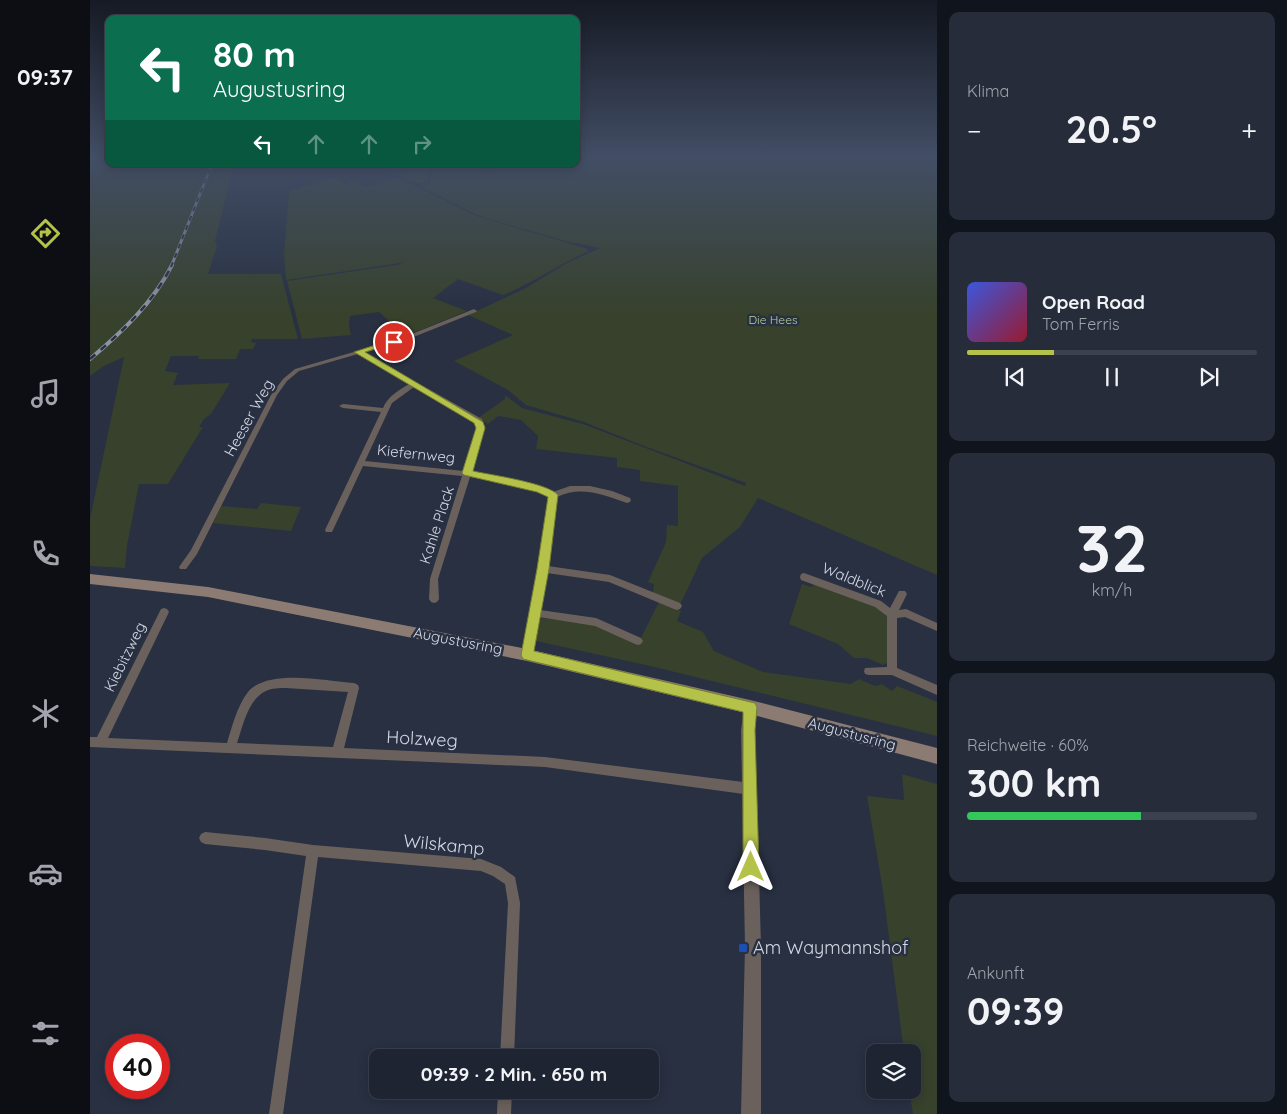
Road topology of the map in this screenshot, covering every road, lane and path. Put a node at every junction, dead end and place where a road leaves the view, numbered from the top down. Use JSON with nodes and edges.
{"nodes":[{"id":1,"x":474,"y":310,"type":"dead end"},
{"id":2,"x":358,"y":352,"type":"junction"},
{"id":3,"x":413,"y":384,"type":"junction"},
{"id":4,"x":343,"y":406,"type":"dead end"},
{"id":5,"x":385,"y":410,"type":"junction"},
{"id":6,"x":362,"y":462,"type":"junction"},
{"id":7,"x":468,"y":473,"type":"junction"},
{"id":8,"x":553,"y":495,"type":"junction"},
{"id":9,"x":627,"y":500,"type":"dead end"},
{"id":10,"x":329,"y":530,"type":"dead end"},
{"id":11,"x":183,"y":566,"type":"dead end"},
{"id":12,"x":543,"y":569,"type":"junction"},
{"id":13,"x":804,"y":577,"type":"dead end"},
{"id":14,"x":90,"y":578,"type":"edge"},
{"id":15,"x":902,"y":594,"type":"dead end"},
{"id":16,"x":434,"y":599,"type":"dead end"},
{"id":17,"x":677,"y":606,"type":"dead end"},
{"id":18,"x":164,"y":612,"type":"dead end"},
{"id":19,"x":535,"y":613,"type":"junction"},
{"id":20,"x":892,"y":614,"type":"junction"},
{"id":21,"x":937,"y":628,"type":"edge"},
{"id":22,"x":638,"y":641,"type":"dead end"},
{"id":23,"x":527,"y":655,"type":"junction"},
{"id":24,"x":869,"y":671,"type":"dead end"},
{"id":25,"x":892,"y":671,"type":"junction"},
{"id":26,"x":937,"y":690,"type":"edge"},
{"id":27,"x":750,"y":707,"type":"junction"},
{"id":28,"x":95,"y":742,"type":"edge"},
{"id":29,"x":230,"y":748,"type":"junction"},
{"id":30,"x":337,"y":752,"type":"junction"},
{"id":31,"x":937,"y":756,"type":"edge"},
{"id":32,"x":751,"y":789,"type":"junction"},
{"id":33,"x":205,"y":838,"type":"dead end"},
{"id":34,"x":313,"y":851,"type":"junction"},
{"id":35,"x":507,"y":1049,"type":"edge"},
{"id":36,"x":505,"y":1099,"type":"edge"},
{"id":37,"x":276,"y":1114,"type":"edge"},
{"id":38,"x":504,"y":1114,"type":"edge"},
{"id":39,"x":751,"y":1114,"type":"edge"}],
"edges":[{"from":1,"to":2,"type":"street","name":"Heeser Weg"},
{"from":2,"to":3,"type":"street","name":"Kahle Plack"},
{"from":2,"to":11,"type":"street","name":"Heeser Weg"},
{"from":3,"to":5,"type":"street","name":"Kiefernweg"},
{"from":3,"to":7,"type":"street","name":"Kahle Plack"},
{"from":4,"to":5,"type":"street"},
{"from":5,"to":6,"type":"street","name":"Kiefernweg"},
{"from":6,"to":7,"type":"street","name":"Kiefernweg"},
{"from":6,"to":10,"type":"street","name":"Kiefernweg"},
{"from":7,"to":8,"type":"street","name":"Kiefernweg"},
{"from":7,"to":16,"type":"street","name":"Kahle Plack"},
{"from":8,"to":9,"type":"street"},
{"from":8,"to":12,"type":"street"},
{"from":12,"to":17,"type":"street"},
{"from":12,"to":19,"type":"street"},
{"from":13,"to":20,"type":"street","name":"Waldblick"},
{"from":14,"to":23,"type":"main road","name":"Augustusring"},
{"from":15,"to":20,"type":"street","name":"Waldblick"},
{"from":18,"to":28,"type":"street","name":"Kiebitzweg"},
{"from":19,"to":22,"type":"street"},
{"from":19,"to":23,"type":"street"},
{"from":20,"to":21,"type":"street","name":"Waldblick"},
{"from":20,"to":25,"type":"street","name":"Waldblick"},
{"from":23,"to":27,"type":"main road","name":"Augustusring"},
{"from":24,"to":25,"type":"street"},
{"from":25,"to":26,"type":"street"},
{"from":27,"to":31,"type":"main road","name":"Augustusring"},
{"from":27,"to":32,"type":"street"},
{"from":28,"to":29,"type":"street","name":"Holzweg"},
{"from":29,"to":30,"type":"street","name":"Holzweg"},
{"from":29,"to":30,"type":"street"},
{"from":30,"to":32,"type":"street","name":"Holzweg"},
{"from":32,"to":39,"type":"street"},
{"from":33,"to":34,"type":"street","name":"Wilskamp"},
{"from":34,"to":35,"type":"street","name":"Wilskamp"},
{"from":34,"to":37,"type":"street"},
{"from":36,"to":38,"type":"street"}]}
